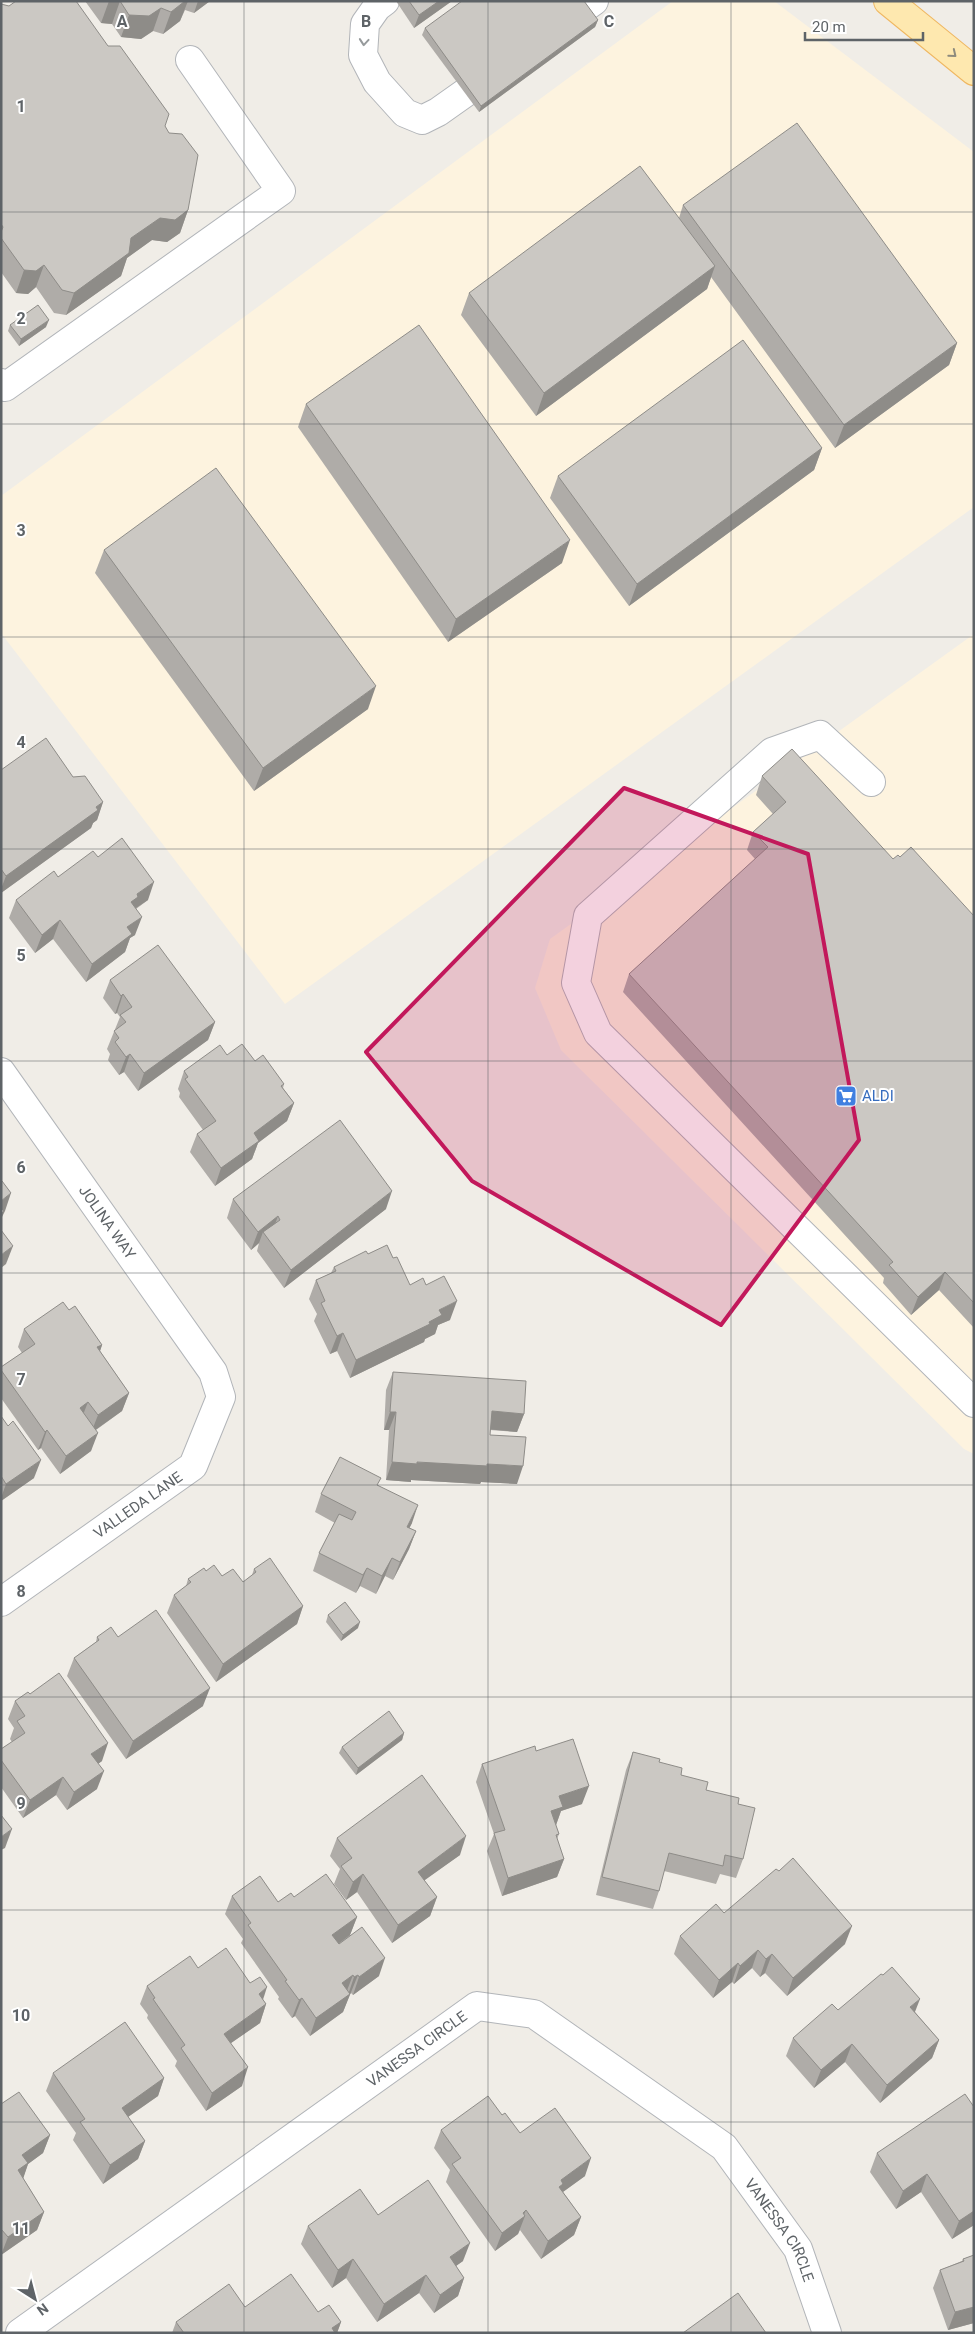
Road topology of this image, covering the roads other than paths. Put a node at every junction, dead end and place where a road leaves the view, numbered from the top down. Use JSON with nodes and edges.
{"nodes":[{"id":1,"x":386,"y":1,"type":"edge"},
{"id":2,"x":594,"y":1,"type":"edge"},
{"id":3,"x":888,"y":1,"type":"edge"},
{"id":4,"x":539,"y":40,"type":"edge"},
{"id":5,"x":516,"y":57,"type":"edge"},
{"id":6,"x":190,"y":60,"type":"dead end"},
{"id":7,"x":974,"y":71,"type":"edge"},
{"id":8,"x":1,"y":383,"type":"edge"},
{"id":9,"x":871,"y":782,"type":"dead end"},
{"id":10,"x":1,"y":1072,"type":"edge"},
{"id":11,"x":213,"y":1372,"type":"joint"},
{"id":12,"x":974,"y":1403,"type":"edge"},
{"id":13,"x":1,"y":1602,"type":"edge"},
{"id":14,"x":20,"y":2333,"type":"edge"},
{"id":15,"x":827,"y":2333,"type":"edge"}],
"edges":[{"from":1,"to":5,"type":"street","one_way":true},
{"from":2,"to":4,"type":"street"},
{"from":3,"to":7,"type":"main road","one_way":true},
{"from":6,"to":8,"type":"street"},
{"from":9,"to":12,"type":"street"},
{"from":10,"to":11,"type":"street","name":"JOLINA WAY"},
{"from":11,"to":13,"type":"street","name":"VALLEDA LANE"},
{"from":14,"to":15,"type":"street","name":"VANESSA CIRCLE"}]}
